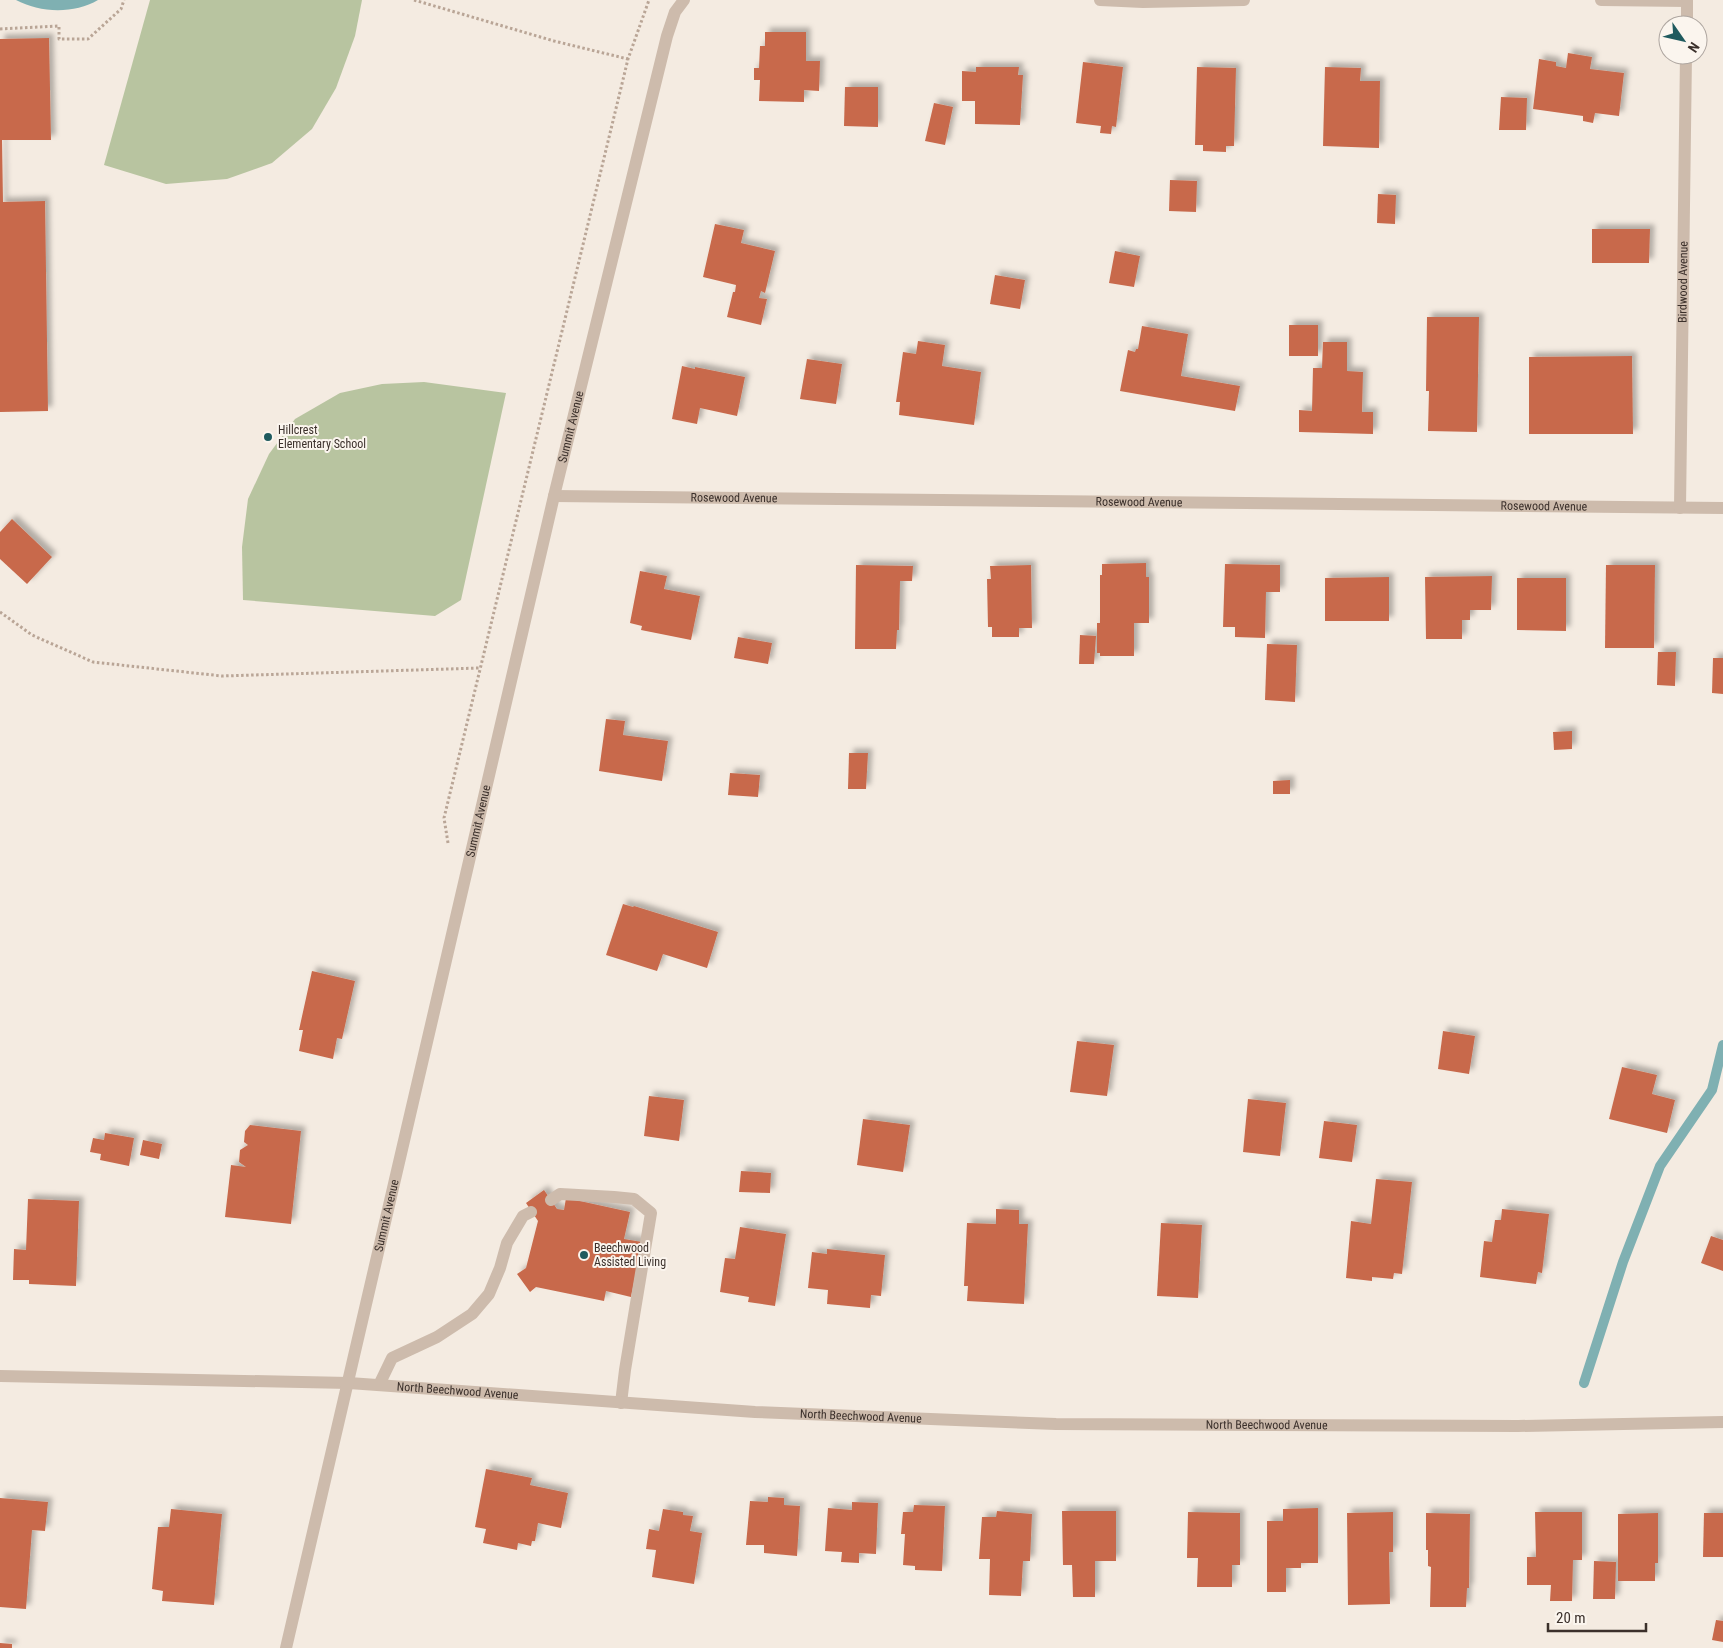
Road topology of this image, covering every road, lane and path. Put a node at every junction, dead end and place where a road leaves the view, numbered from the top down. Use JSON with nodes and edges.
{"nodes":[{"id":1,"x":124,"y":0,"type":"edge"},
{"id":2,"x":414,"y":0,"type":"edge"},
{"id":3,"x":649,"y":0,"type":"edge"},
{"id":4,"x":684,"y":0,"type":"edge"},
{"id":5,"x":1100,"y":0,"type":"edge"},
{"id":6,"x":1244,"y":0,"type":"edge"},
{"id":7,"x":1601,"y":0,"type":"edge"},
{"id":8,"x":1687,"y":1,"type":"edge"},
{"id":9,"x":1687,"y":15,"type":"edge"},
{"id":10,"x":0,"y":29,"type":"edge"},
{"id":11,"x":628,"y":59,"type":"junction"},
{"id":12,"x":1686,"y":65,"type":"edge"},
{"id":13,"x":554,"y":496,"type":"junction"},
{"id":14,"x":1680,"y":508,"type":"junction"},
{"id":15,"x":1723,"y":508,"type":"edge"},
{"id":16,"x":0,"y":612,"type":"edge"},
{"id":17,"x":480,"y":668,"type":"junction"},
{"id":18,"x":449,"y":850,"type":"dead end"},
{"id":19,"x":551,"y":1200,"type":"dead end"},
{"id":20,"x":531,"y":1212,"type":"dead end"},
{"id":21,"x":0,"y":1376,"type":"edge"},
{"id":22,"x":349,"y":1383,"type":"junction"},
{"id":23,"x":378,"y":1385,"type":"junction"},
{"id":24,"x":621,"y":1403,"type":"junction"},
{"id":25,"x":1723,"y":1422,"type":"edge"},
{"id":26,"x":286,"y":1648,"type":"edge"}],
"edges":[{"from":1,"to":10,"type":"path"},
{"from":2,"to":11,"type":"path"},
{"from":3,"to":11,"type":"path"},
{"from":4,"to":13,"type":"street","name":"Summit Avenue"},
{"from":5,"to":6,"type":"street"},
{"from":7,"to":8,"type":"street"},
{"from":8,"to":9,"type":"street"},
{"from":11,"to":17,"type":"path"},
{"from":12,"to":14,"type":"street","name":"Birdwood Avenue"},
{"from":13,"to":14,"type":"street","name":"Rosewood Avenue"},
{"from":13,"to":22,"type":"street","name":"Summit Avenue"},
{"from":14,"to":15,"type":"street","name":"Rosewood Avenue"},
{"from":16,"to":17,"type":"path"},
{"from":17,"to":18,"type":"path"},
{"from":19,"to":24,"type":"street"},
{"from":20,"to":23,"type":"street"},
{"from":21,"to":22,"type":"street","name":"North Beechwood Avenue"},
{"from":22,"to":23,"type":"street","name":"North Beechwood Avenue"},
{"from":22,"to":26,"type":"street","name":"Summit Avenue"},
{"from":23,"to":24,"type":"street","name":"North Beechwood Avenue"},
{"from":24,"to":25,"type":"street","name":"North Beechwood Avenue"}]}
